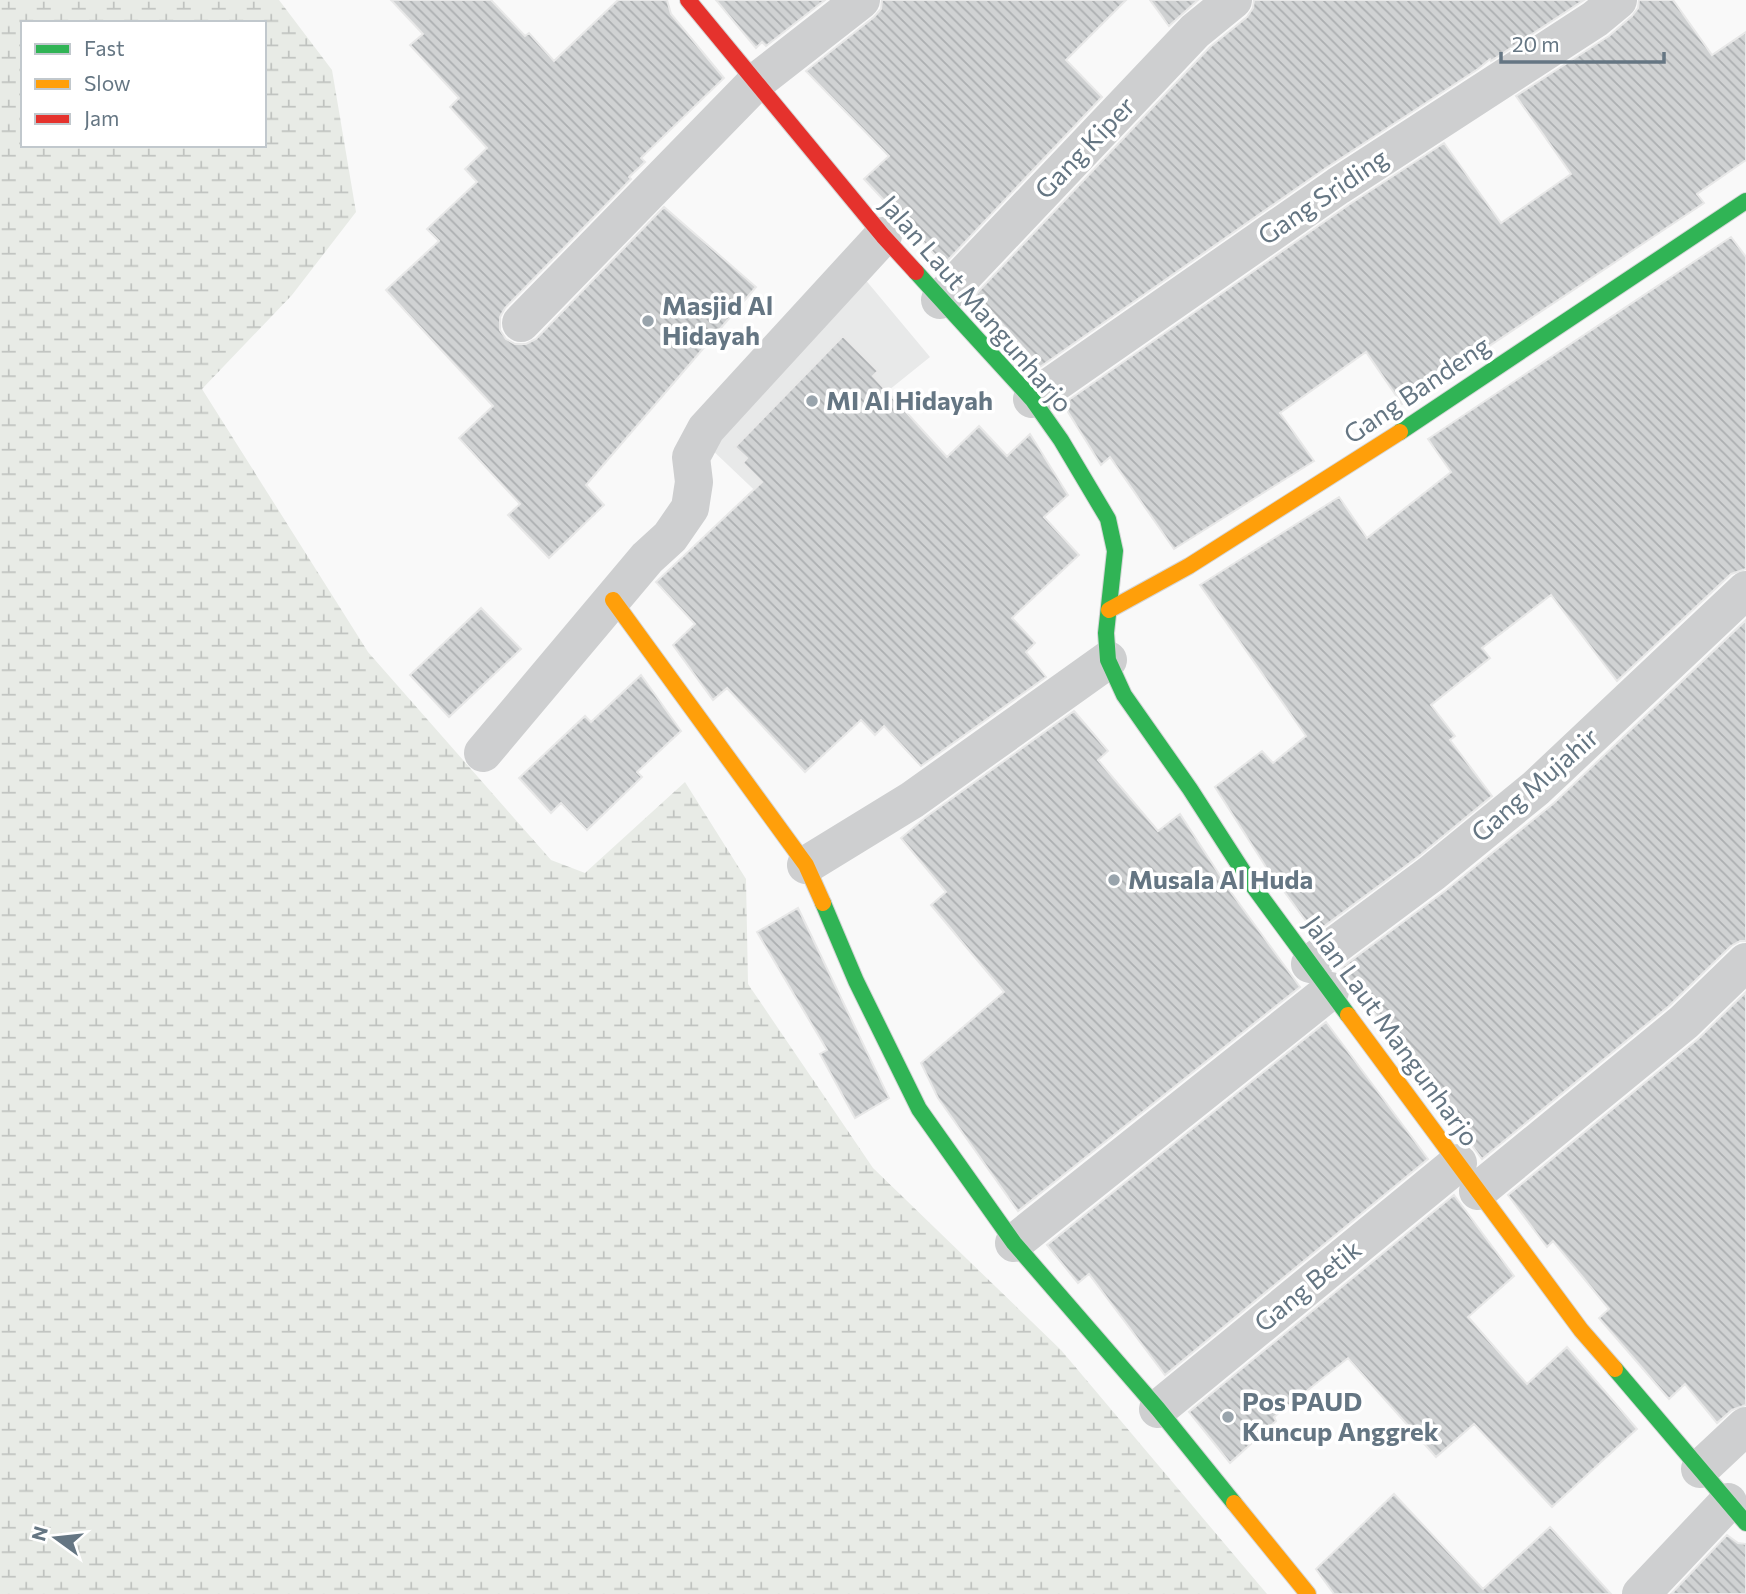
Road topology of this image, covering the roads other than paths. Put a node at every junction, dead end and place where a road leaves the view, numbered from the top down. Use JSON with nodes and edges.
{"nodes":[{"id":1,"x":688,"y":0,"type":"edge"},
{"id":2,"x":861,"y":0,"type":"edge"},
{"id":3,"x":1233,"y":0,"type":"edge"},
{"id":4,"x":1618,"y":0,"type":"edge"},
{"id":5,"x":756,"y":82,"type":"junction"},
{"id":6,"x":1746,"y":201,"type":"edge"},
{"id":7,"x":883,"y":236,"type":"junction"},
{"id":8,"x":940,"y":300,"type":"junction"},
{"id":9,"x":521,"y":323,"type":"dead end"},
{"id":10,"x":1032,"y":399,"type":"junction"},
{"id":11,"x":1746,"y":590,"type":"edge"},
{"id":12,"x":613,"y":600,"type":"junction"},
{"id":13,"x":1109,"y":610,"type":"junction"},
{"id":14,"x":1108,"y":660,"type":"junction"},
{"id":15,"x":483,"y":753,"type":"dead end"},
{"id":16,"x":806,"y":865,"type":"junction"},
{"id":17,"x":1746,"y":962,"type":"edge"},
{"id":18,"x":1320,"y":977,"type":"junction"},
{"id":19,"x":1468,"y":1177,"type":"junction"},
{"id":20,"x":1014,"y":1243,"type":"junction"},
{"id":21,"x":1158,"y":1409,"type":"junction"},
{"id":22,"x":1746,"y":1426,"type":"edge"},
{"id":23,"x":1700,"y":1469,"type":"junction"},
{"id":24,"x":1737,"y":1513,"type":"edge"},
{"id":25,"x":1308,"y":1594,"type":"edge"},
{"id":26,"x":1641,"y":1594,"type":"edge"}],
"edges":[{"from":1,"to":5,"type":"street","name":"Jalan Laut Mangunharjo"},
{"from":2,"to":5,"type":"street"},
{"from":3,"to":8,"type":"street","name":"Gang Kiper"},
{"from":4,"to":10,"type":"street","name":"Gang Sriding"},
{"from":5,"to":7,"type":"street","name":"Jalan Laut Mangunharjo"},
{"from":5,"to":9,"type":"street"},
{"from":6,"to":13,"type":"street","name":"Gang Bandeng"},
{"from":7,"to":8,"type":"street","name":"Jalan Laut Mangunharjo"},
{"from":7,"to":12,"type":"street"},
{"from":8,"to":10,"type":"street","name":"Jalan Laut Mangunharjo"},
{"from":10,"to":13,"type":"street","name":"Jalan Laut Mangunharjo"},
{"from":11,"to":18,"type":"street","name":"Gang Mujahir"},
{"from":12,"to":15,"type":"street"},
{"from":12,"to":16,"type":"street"},
{"from":13,"to":14,"type":"street","name":"Jalan Laut Mangunharjo"},
{"from":14,"to":16,"type":"street"},
{"from":14,"to":18,"type":"street","name":"Jalan Laut Mangunharjo"},
{"from":16,"to":20,"type":"street"},
{"from":17,"to":19,"type":"street","name":"Gang Betik"},
{"from":18,"to":19,"type":"street","name":"Jalan Laut Mangunharjo"},
{"from":18,"to":20,"type":"street","name":"Gang Mujahir"},
{"from":19,"to":21,"type":"street","name":"Gang Betik"},
{"from":19,"to":23,"type":"street","name":"Jalan Laut Mangunharjo"},
{"from":20,"to":21,"type":"street"},
{"from":21,"to":25,"type":"street"},
{"from":22,"to":23,"type":"street"},
{"from":23,"to":24,"type":"street","name":"Jalan Laut Mangunharjo"},
{"from":24,"to":26,"type":"street"}]}
